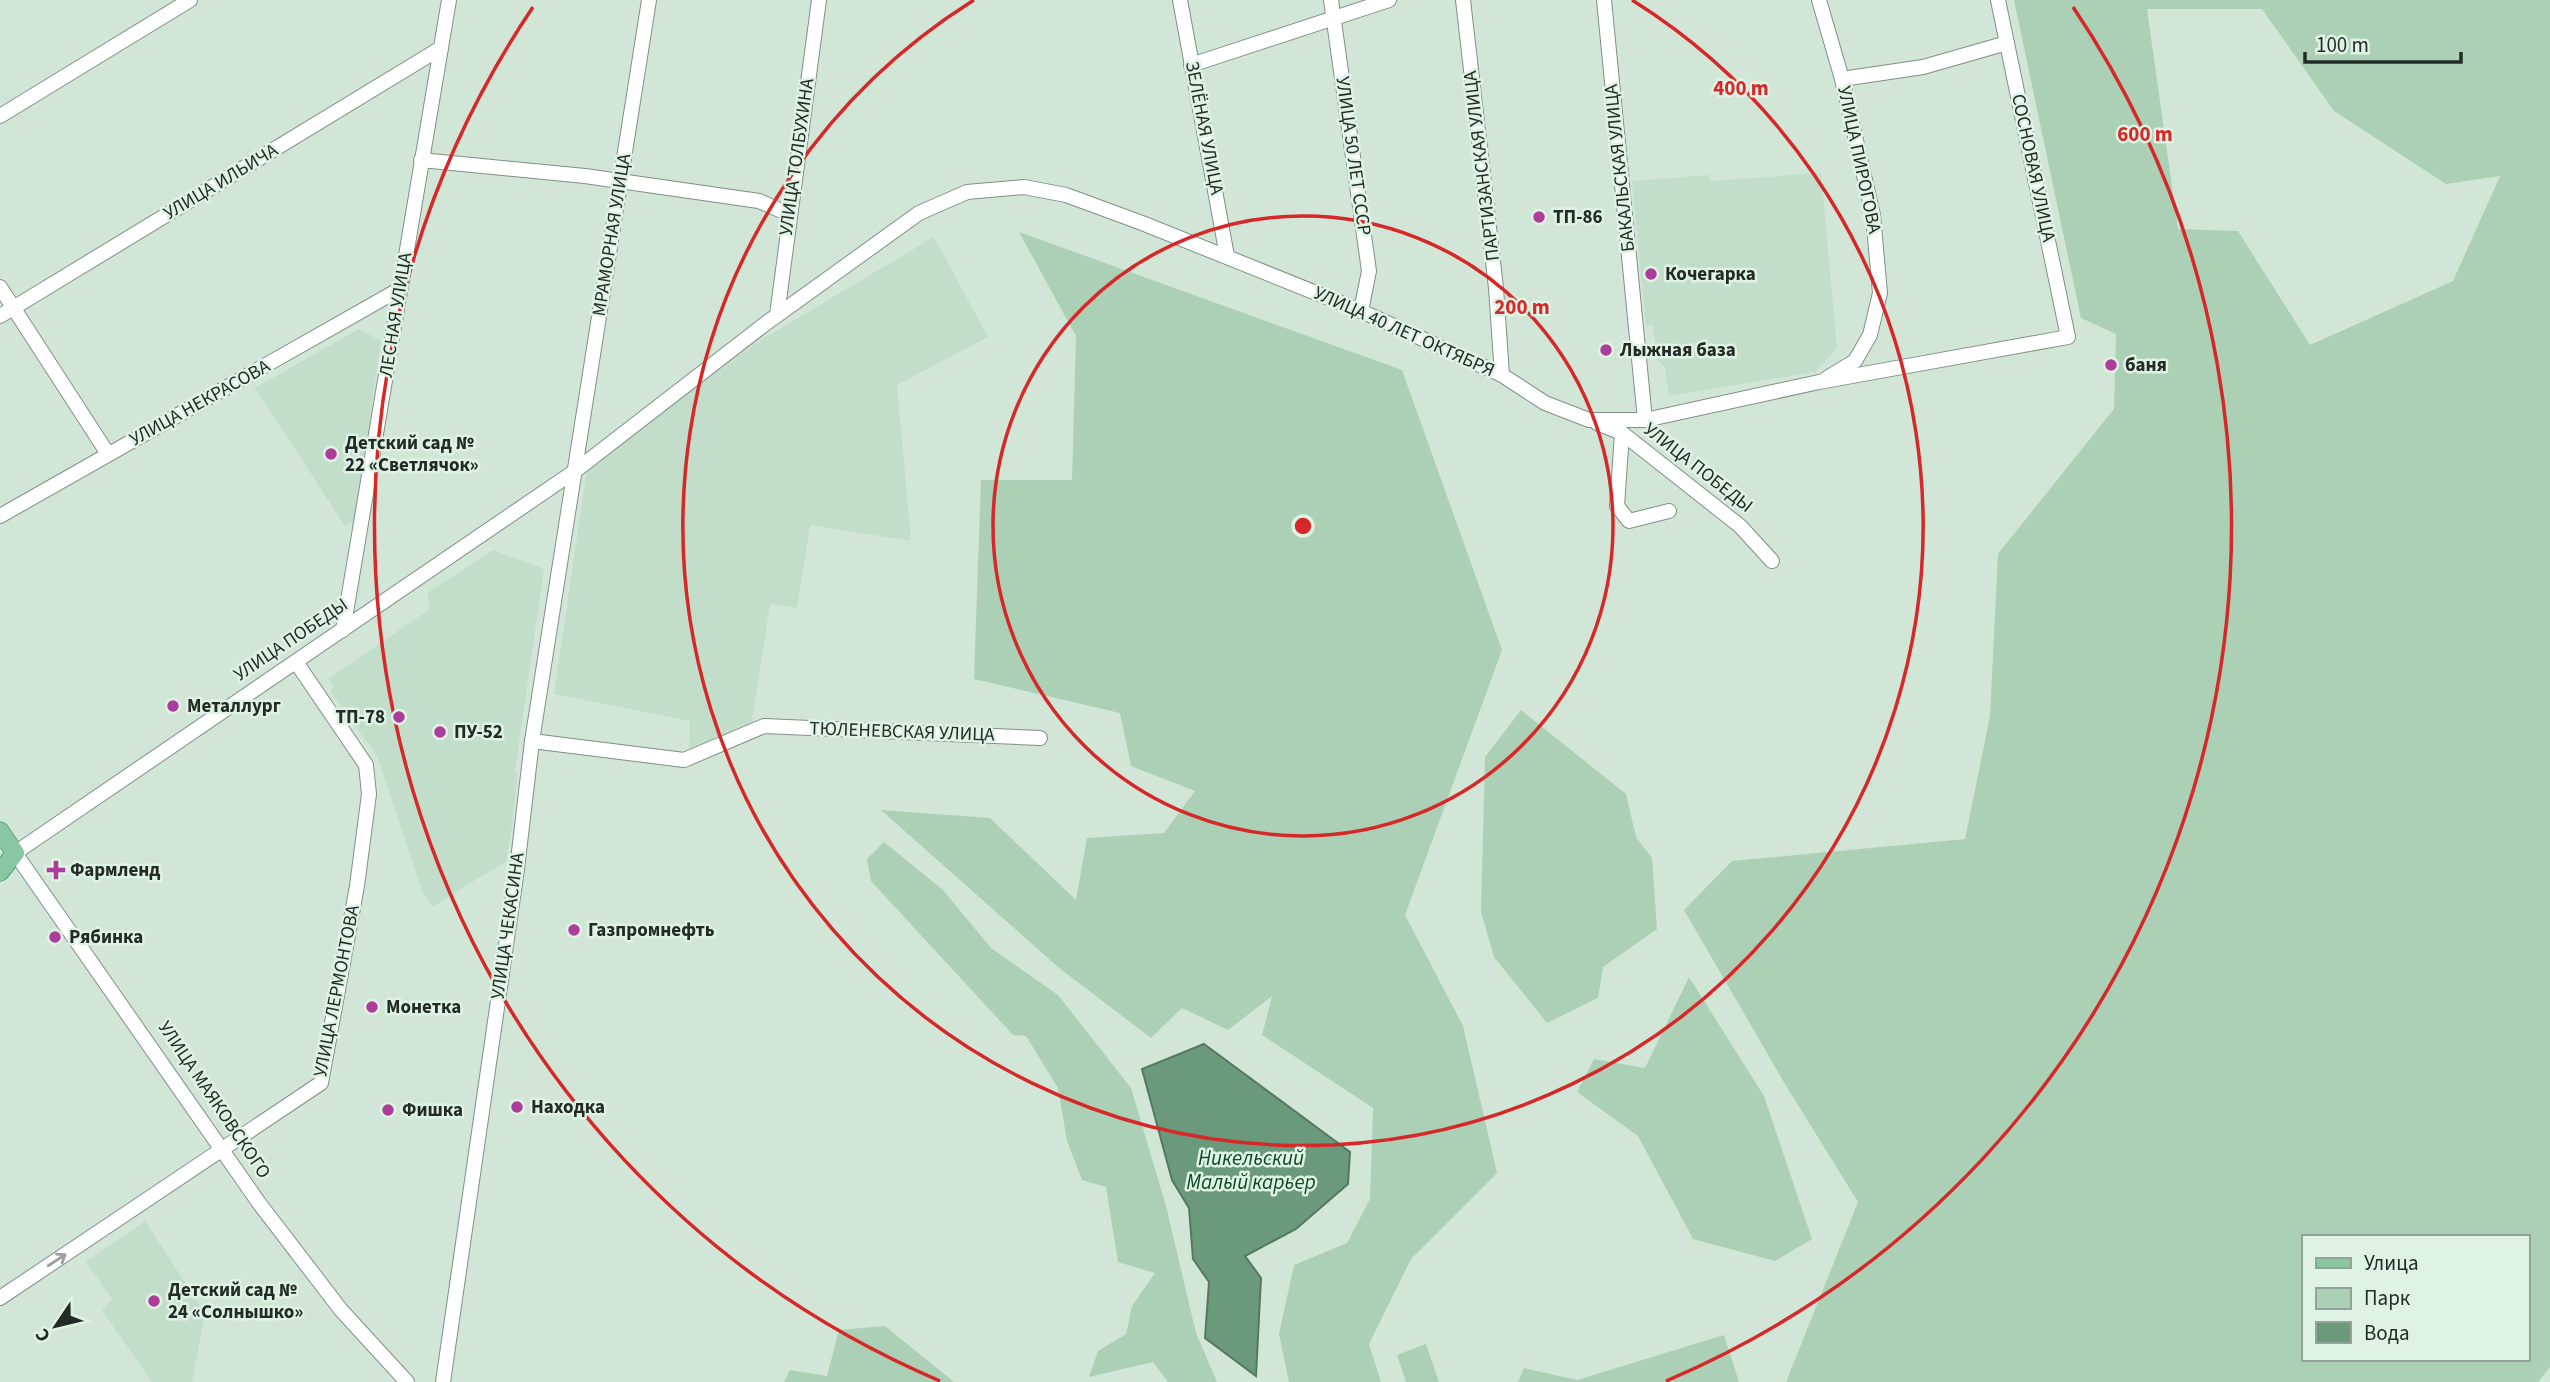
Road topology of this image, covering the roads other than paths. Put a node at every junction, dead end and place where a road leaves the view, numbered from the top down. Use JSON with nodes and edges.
{"nodes":[{"id":1,"x":190,"y":0,"type":"edge"},
{"id":2,"x":449,"y":0,"type":"edge"},
{"id":3,"x":649,"y":0,"type":"edge"},
{"id":4,"x":819,"y":0,"type":"edge"},
{"id":5,"x":1180,"y":0,"type":"edge"},
{"id":6,"x":1331,"y":0,"type":"edge"},
{"id":7,"x":1389,"y":0,"type":"edge"},
{"id":8,"x":1463,"y":0,"type":"edge"},
{"id":9,"x":1604,"y":0,"type":"edge"},
{"id":10,"x":1819,"y":0,"type":"edge"},
{"id":11,"x":1998,"y":0,"type":"edge"},
{"id":12,"x":1334,"y":19,"type":"junction"},
{"id":13,"x":2007,"y":43,"type":"junction"},
{"id":14,"x":441,"y":48,"type":"junction"},
{"id":15,"x":1191,"y":65,"type":"junction"},
{"id":16,"x":1842,"y":79,"type":"junction"},
{"id":17,"x":0,"y":116,"type":"edge"},
{"id":18,"x":421,"y":160,"type":"junction"},
{"id":19,"x":620,"y":182,"type":"junction"},
{"id":20,"x":789,"y":214,"type":"junction"},
{"id":21,"x":1227,"y":256,"type":"junction"},
{"id":22,"x":0,"y":287,"type":"edge"},
{"id":23,"x":400,"y":289,"type":"junction"},
{"id":24,"x":1361,"y":311,"type":"junction"},
{"id":25,"x":6,"y":312,"type":"edge"},
{"id":26,"x":777,"y":315,"type":"junction"},
{"id":27,"x":2068,"y":337,"type":"joint"},
{"id":28,"x":1502,"y":375,"type":"junction"},
{"id":29,"x":1819,"y":383,"type":"junction"},
{"id":30,"x":1589,"y":420,"type":"junction"},
{"id":31,"x":1645,"y":420,"type":"junction"},
{"id":32,"x":1622,"y":433,"type":"junction"},
{"id":33,"x":108,"y":454,"type":"junction"},
{"id":34,"x":575,"y":471,"type":"junction"},
{"id":35,"x":1669,"y":511,"type":"dead end"},
{"id":36,"x":0,"y":516,"type":"edge"},
{"id":37,"x":1773,"y":561,"type":"dead end"},
{"id":38,"x":342,"y":630,"type":"junction"},
{"id":39,"x":296,"y":662,"type":"junction"},
{"id":40,"x":1040,"y":738,"type":"dead end"},
{"id":41,"x":532,"y":741,"type":"junction"},
{"id":42,"x":0,"y":831,"type":"edge"},
{"id":43,"x":15,"y":853,"type":"junction"},
{"id":44,"x":0,"y":872,"type":"edge"},
{"id":45,"x":223,"y":1150,"type":"junction"},
{"id":46,"x":0,"y":1298,"type":"edge"},
{"id":47,"x":407,"y":1382,"type":"edge"},
{"id":48,"x":443,"y":1382,"type":"edge"}],
"edges":[{"from":1,"to":17,"type":"street"},
{"from":2,"to":14,"type":"street","name":"ЛЕСНАЯ УЛИЦА"},
{"from":3,"to":19,"type":"street","name":"МРАМОРНАЯ УЛИЦА"},
{"from":4,"to":20,"type":"street","name":"УЛИЦА ТОЛБУХИНА"},
{"from":5,"to":15,"type":"street","name":"ЗЕЛЁНАЯ УЛИЦА"},
{"from":6,"to":12,"type":"street","name":"УЛИЦА 50 ЛЕТ СССР"},
{"from":7,"to":12,"type":"street"},
{"from":8,"to":28,"type":"street","name":"ПАРТИЗАНСКАЯ УЛИЦА"},
{"from":9,"to":31,"type":"street","name":"БАКАЛЬСКАЯ УЛИЦА"},
{"from":10,"to":16,"type":"street","name":"УЛИЦА ПИРОГОВА"},
{"from":11,"to":13,"type":"street","name":"СОСНОВАЯ УЛИЦА"},
{"from":12,"to":15,"type":"street"},
{"from":12,"to":24,"type":"street","name":"УЛИЦА 50 ЛЕТ СССР"},
{"from":13,"to":16,"type":"street"},
{"from":13,"to":27,"type":"street","name":"СОСНОВАЯ УЛИЦА"},
{"from":14,"to":18,"type":"street","name":"ЛЕСНАЯ УЛИЦА"},
{"from":14,"to":25,"type":"street","name":"УЛИЦА ИЛЬИЧА"},
{"from":15,"to":21,"type":"street","name":"ЗЕЛЁНАЯ УЛИЦА"},
{"from":16,"to":29,"type":"street","name":"УЛИЦА ПИРОГОВА"},
{"from":18,"to":19,"type":"street"},
{"from":18,"to":23,"type":"street","name":"ЛЕСНАЯ УЛИЦА"},
{"from":19,"to":20,"type":"street"},
{"from":19,"to":34,"type":"street","name":"МРАМОРНАЯ УЛИЦА"},
{"from":20,"to":26,"type":"street","name":"УЛИЦА ТОЛБУХИНА"},
{"from":21,"to":24,"type":"street","name":"УЛИЦА 40 ЛЕТ ОКТЯБРЯ"},
{"from":21,"to":26,"type":"street","name":"УЛИЦА 40 ЛЕТ ОКТЯБРЯ"},
{"from":22,"to":25,"type":"street"},
{"from":23,"to":33,"type":"street","name":"УЛИЦА НЕКРАСОВА"},
{"from":23,"to":38,"type":"street","name":"ЛЕСНАЯ УЛИЦА"},
{"from":24,"to":28,"type":"street","name":"УЛИЦА 40 ЛЕТ ОКТЯБРЯ"},
{"from":25,"to":33,"type":"street"},
{"from":26,"to":34,"type":"street","name":"УЛИЦА ПОБЕДЫ"},
{"from":27,"to":29,"type":"street","name":"УЛИЦА 40 ЛЕТ ОКТЯБРЯ"},
{"from":28,"to":30,"type":"street","name":"УЛИЦА 40 ЛЕТ ОКТЯБРЯ"},
{"from":29,"to":31,"type":"street","name":"УЛИЦА 40 ЛЕТ ОКТЯБРЯ"},
{"from":30,"to":31,"type":"street","name":"УЛИЦА 40 ЛЕТ ОКТЯБРЯ"},
{"from":30,"to":32,"type":"street","name":"УЛИЦА ПОБЕДЫ"},
{"from":32,"to":35,"type":"street"},
{"from":32,"to":37,"type":"street","name":"УЛИЦА ПОБЕДЫ"},
{"from":33,"to":36,"type":"street","name":"УЛИЦА НЕКРАСОВА"},
{"from":34,"to":38,"type":"street","name":"УЛИЦА ПОБЕДЫ"},
{"from":34,"to":41,"type":"street","name":"УЛИЦА ЧЕКАСИНА"},
{"from":38,"to":39,"type":"street","name":"УЛИЦА ПОБЕДЫ"},
{"from":39,"to":43,"type":"street","name":"УЛИЦА ПОБЕДЫ"},
{"from":39,"to":45,"type":"street","name":"УЛИЦА ЛЕРМОНТОВА"},
{"from":40,"to":41,"type":"street","name":"ТЮЛЕНЕВСКАЯ УЛИЦА"},
{"from":41,"to":48,"type":"street","name":"УЛИЦА ЧЕКАСИНА"},
{"from":42,"to":43,"type":"main road","name":"УЛИЦА МАЯКОВСКОГО"},
{"from":43,"to":44,"type":"main road","name":"УЛИЦА ПОБЕДЫ"},
{"from":43,"to":45,"type":"street","name":"УЛИЦА МАЯКОВСКОГО"},
{"from":46,"to":45,"type":"street","name":"УЛИЦА ЛЕРМОНТОВА","one_way":true},
{"from":45,"to":47,"type":"street","name":"УЛИЦА МАЯКОВСКОГО"}]}
